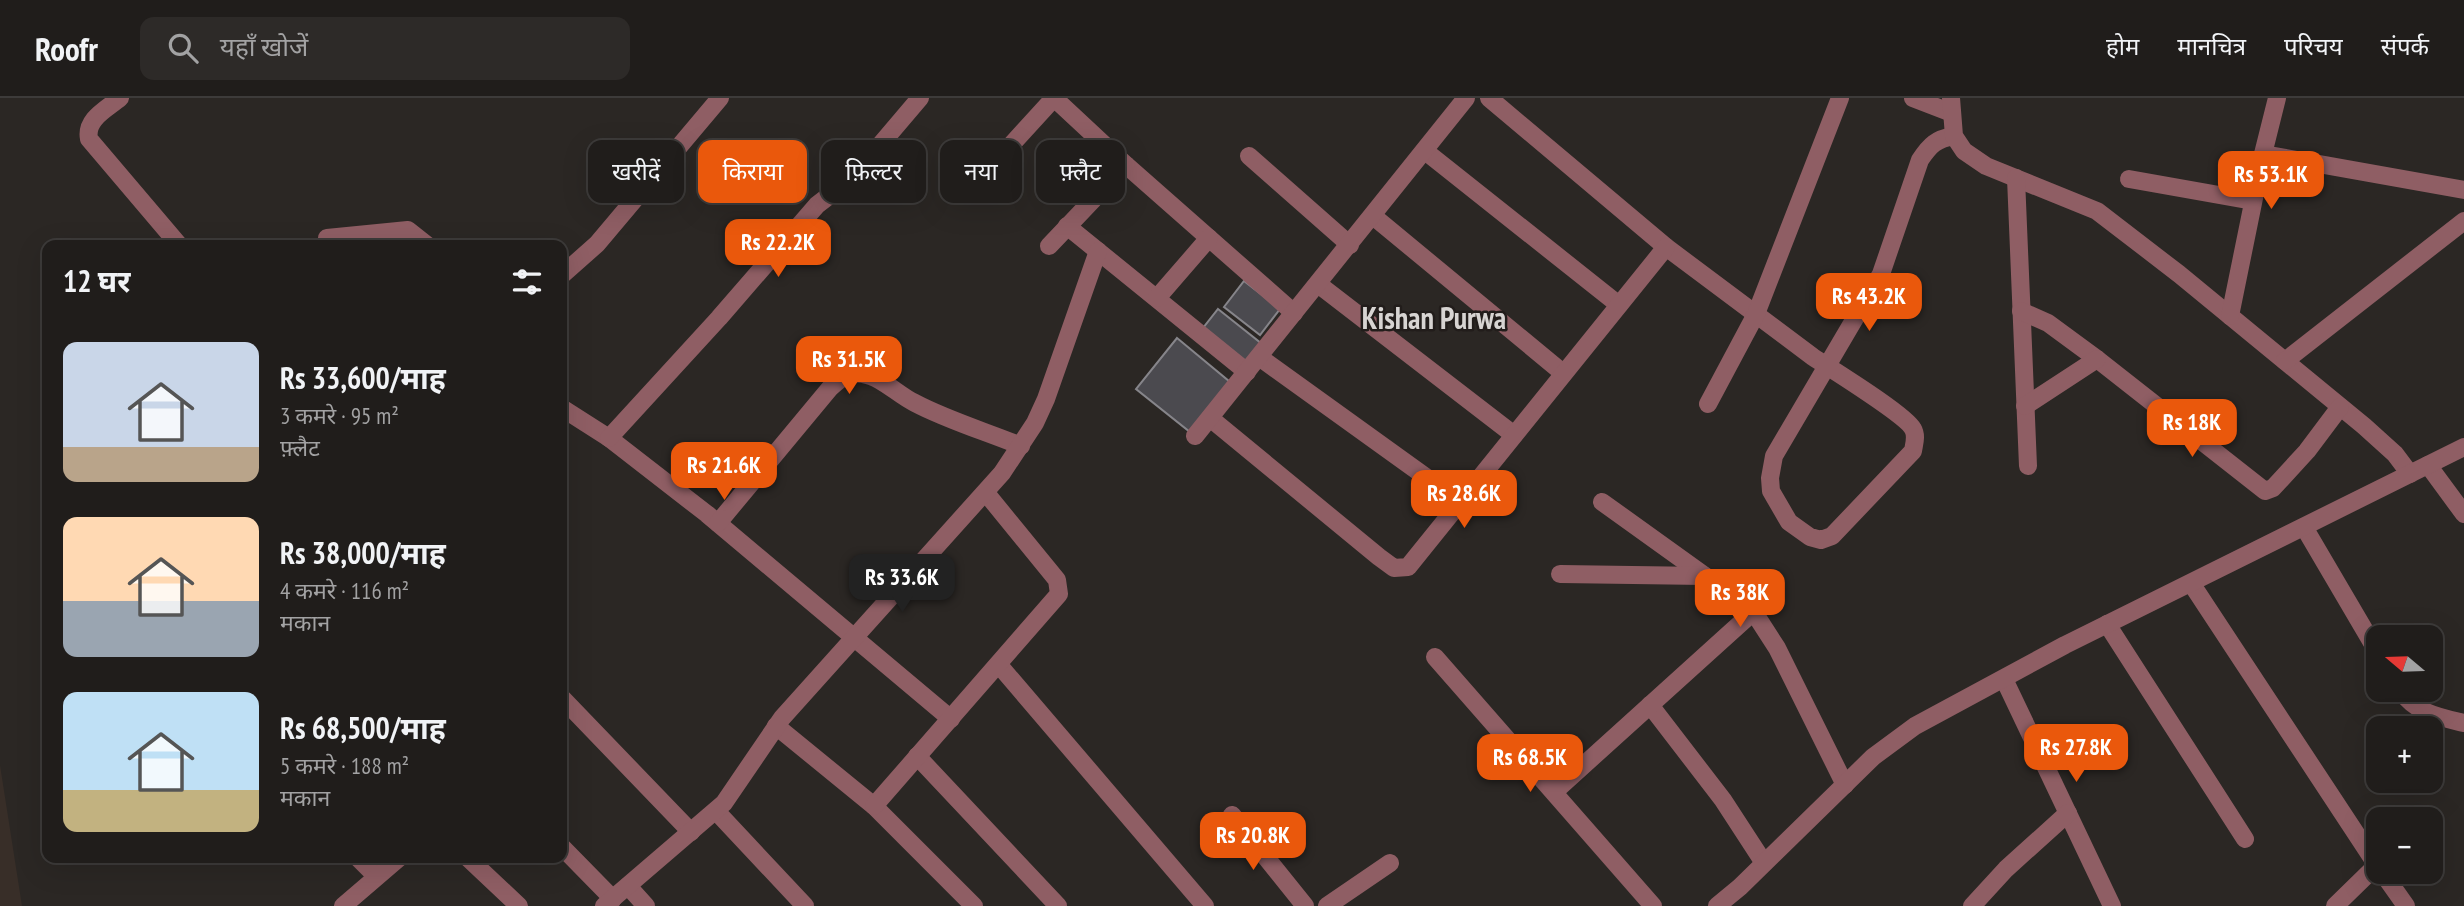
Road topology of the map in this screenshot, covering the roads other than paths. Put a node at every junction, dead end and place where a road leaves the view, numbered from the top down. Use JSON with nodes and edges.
{"nodes":[{"id":1,"x":120,"y":98,"type":"edge"},
{"id":2,"x":720,"y":98,"type":"edge"},
{"id":3,"x":920,"y":98,"type":"edge"},
{"id":4,"x":1466,"y":98,"type":"edge"},
{"id":5,"x":1489,"y":98,"type":"edge"},
{"id":6,"x":1840,"y":98,"type":"edge"},
{"id":7,"x":1913,"y":98,"type":"edge"},
{"id":8,"x":2277,"y":98,"type":"edge"},
{"id":9,"x":1952,"y":105,"type":"edge"},
{"id":10,"x":1955,"y":136,"type":"junction"},
{"id":11,"x":1016,"y":140,"type":"edge"},
{"id":12,"x":1424,"y":151,"type":"junction"},
{"id":13,"x":2263,"y":154,"type":"junction"},
{"id":14,"x":1249,"y":156,"type":"dead end"},
{"id":15,"x":1126,"y":165,"type":"junction"},
{"id":16,"x":2016,"y":178,"type":"junction"},
{"id":17,"x":2129,"y":179,"type":"dead end"},
{"id":18,"x":2464,"y":190,"type":"edge"},
{"id":19,"x":2253,"y":201,"type":"junction"},
{"id":20,"x":1373,"y":216,"type":"junction"},
{"id":21,"x":2464,"y":221,"type":"edge"},
{"id":22,"x":1068,"y":226,"type":"junction"},
{"id":23,"x":327,"y":238,"type":"dead end"},
{"id":24,"x":1209,"y":238,"type":"junction"},
{"id":25,"x":175,"y":240,"type":"edge"},
{"id":26,"x":423,"y":240,"type":"edge"},
{"id":27,"x":1350,"y":245,"type":"junction"},
{"id":28,"x":1049,"y":246,"type":"dead end"},
{"id":29,"x":1666,"y":247,"type":"junction"},
{"id":30,"x":1098,"y":251,"type":"junction"},
{"id":31,"x":567,"y":271,"type":"edge"},
{"id":32,"x":1318,"y":284,"type":"junction"},
{"id":33,"x":1157,"y":298,"type":"junction"},
{"id":34,"x":1619,"y":304,"type":"junction"},
{"id":35,"x":2021,"y":311,"type":"junction"},
{"id":36,"x":1294,"y":313,"type":"junction"},
{"id":37,"x":1756,"y":314,"type":"junction"},
{"id":38,"x":2230,"y":316,"type":"junction"},
{"id":39,"x":2097,"y":359,"type":"junction"},
{"id":40,"x":2285,"y":361,"type":"junction"},
{"id":41,"x":1253,"y":364,"type":"junction"},
{"id":42,"x":1827,"y":366,"type":"junction"},
{"id":43,"x":1563,"y":373,"type":"junction"},
{"id":44,"x":1708,"y":404,"type":"dead end"},
{"id":45,"x":2025,"y":406,"type":"junction"},
{"id":46,"x":2340,"y":407,"type":"junction"},
{"id":47,"x":567,"y":411,"type":"edge"},
{"id":48,"x":1210,"y":418,"type":"junction"},
{"id":49,"x":1514,"y":435,"type":"junction"},
{"id":50,"x":1195,"y":436,"type":"dead end"},
{"id":51,"x":609,"y":438,"type":"junction"},
{"id":52,"x":1021,"y":446,"type":"junction"},
{"id":53,"x":2464,"y":447,"type":"edge"},
{"id":54,"x":2428,"y":465,"type":"junction"},
{"id":55,"x":2028,"y":466,"type":"dead end"},
{"id":56,"x":2410,"y":474,"type":"junction"},
{"id":57,"x":986,"y":493,"type":"junction"},
{"id":58,"x":1602,"y":502,"type":"dead end"},
{"id":59,"x":1462,"y":503,"type":"junction"},
{"id":60,"x":2464,"y":514,"type":"edge"},
{"id":61,"x":718,"y":523,"type":"junction"},
{"id":62,"x":2304,"y":527,"type":"junction"},
{"id":63,"x":1560,"y":574,"type":"dead end"},
{"id":64,"x":1705,"y":576,"type":"junction"},
{"id":65,"x":2190,"y":583,"type":"junction"},
{"id":66,"x":1752,"y":613,"type":"junction"},
{"id":67,"x":2107,"y":625,"type":"junction"},
{"id":68,"x":2366,"y":633,"type":"edge"},
{"id":69,"x":855,"y":638,"type":"junction"},
{"id":70,"x":1435,"y":657,"type":"dead end"},
{"id":71,"x":999,"y":665,"type":"junction"},
{"id":72,"x":2004,"y":679,"type":"junction"},
{"id":73,"x":2410,"y":702,"type":"edge"},
{"id":74,"x":567,"y":703,"type":"edge"},
{"id":75,"x":1650,"y":705,"type":"junction"},
{"id":76,"x":951,"y":719,"type":"junction"},
{"id":77,"x":2464,"y":723,"type":"edge"},
{"id":78,"x":776,"y":726,"type":"junction"},
{"id":79,"x":917,"y":756,"type":"junction"},
{"id":80,"x":1845,"y":785,"type":"junction"},
{"id":81,"x":1554,"y":792,"type":"junction"},
{"id":82,"x":874,"y":806,"type":"junction"},
{"id":83,"x":716,"y":811,"type":"junction"},
{"id":84,"x":2068,"y":813,"type":"junction"},
{"id":85,"x":1232,"y":815,"type":"dead end"},
{"id":86,"x":691,"y":832,"type":"junction"},
{"id":87,"x":2245,"y":839,"type":"dead end"},
{"id":88,"x":2366,"y":848,"type":"edge"},
{"id":89,"x":567,"y":853,"type":"edge"},
{"id":90,"x":363,"y":863,"type":"edge"},
{"id":91,"x":393,"y":863,"type":"edge"},
{"id":92,"x":473,"y":863,"type":"edge"},
{"id":93,"x":1390,"y":863,"type":"dead end"},
{"id":94,"x":1764,"y":863,"type":"junction"},
{"id":95,"x":376,"y":876,"type":"junction"},
{"id":96,"x":2366,"y":877,"type":"edge"},
{"id":97,"x":2390,"y":884,"type":"edge"},
{"id":98,"x":628,"y":886,"type":"junction"},
{"id":99,"x":608,"y":902,"type":"edge"},
{"id":100,"x":343,"y":906,"type":"edge"},
{"id":101,"x":519,"y":906,"type":"edge"},
{"id":102,"x":646,"y":906,"type":"edge"},
{"id":103,"x":805,"y":906,"type":"edge"},
{"id":104,"x":974,"y":906,"type":"edge"},
{"id":105,"x":1058,"y":906,"type":"edge"},
{"id":106,"x":1205,"y":906,"type":"edge"},
{"id":107,"x":1305,"y":906,"type":"edge"},
{"id":108,"x":1328,"y":906,"type":"edge"},
{"id":109,"x":1653,"y":906,"type":"edge"},
{"id":110,"x":1717,"y":906,"type":"edge"},
{"id":111,"x":1972,"y":906,"type":"edge"},
{"id":112,"x":2112,"y":906,"type":"edge"},
{"id":113,"x":2335,"y":906,"type":"edge"},
{"id":114,"x":2406,"y":906,"type":"edge"}],
"edges":[{"from":1,"to":25,"type":"street"},
{"from":2,"to":31,"type":"street"},
{"from":3,"to":51,"type":"street"},
{"from":4,"to":12,"type":"street"},
{"from":5,"to":29,"type":"street"},
{"from":6,"to":37,"type":"street"},
{"from":7,"to":9,"type":"street"},
{"from":8,"to":13,"type":"street"},
{"from":9,"to":10,"type":"street"},
{"from":10,"to":16,"type":"street"},
{"from":10,"to":42,"type":"street"},
{"from":11,"to":15,"type":"street"},
{"from":12,"to":20,"type":"street"},
{"from":12,"to":34,"type":"street"},
{"from":13,"to":18,"type":"street"},
{"from":13,"to":19,"type":"street"},
{"from":14,"to":27,"type":"street"},
{"from":15,"to":22,"type":"street"},
{"from":15,"to":24,"type":"street"},
{"from":16,"to":35,"type":"street"},
{"from":16,"to":38,"type":"street"},
{"from":17,"to":19,"type":"street"},
{"from":19,"to":38,"type":"street"},
{"from":20,"to":27,"type":"street"},
{"from":20,"to":43,"type":"street"},
{"from":21,"to":40,"type":"street"},
{"from":22,"to":28,"type":"street"},
{"from":22,"to":30,"type":"street"},
{"from":23,"to":26,"type":"street"},
{"from":24,"to":33,"type":"street"},
{"from":24,"to":36,"type":"street"},
{"from":27,"to":32,"type":"street"},
{"from":29,"to":34,"type":"street"},
{"from":29,"to":37,"type":"street"},
{"from":30,"to":33,"type":"street"},
{"from":30,"to":52,"type":"street"},
{"from":32,"to":36,"type":"street"},
{"from":32,"to":49,"type":"street"},
{"from":33,"to":41,"type":"street"},
{"from":34,"to":43,"type":"street"},
{"from":35,"to":39,"type":"street"},
{"from":35,"to":45,"type":"street"},
{"from":36,"to":41,"type":"street"},
{"from":37,"to":42,"type":"street"},
{"from":37,"to":44,"type":"street"},
{"from":38,"to":40,"type":"street"},
{"from":39,"to":45,"type":"street"},
{"from":39,"to":46,"type":"street"},
{"from":40,"to":46,"type":"street"},
{"from":41,"to":48,"type":"street"},
{"from":41,"to":59,"type":"street"},
{"from":42,"to":42,"type":"street"},
{"from":43,"to":49,"type":"street"},
{"from":45,"to":55,"type":"street"},
{"from":46,"to":56,"type":"street"},
{"from":47,"to":51,"type":"street"},
{"from":48,"to":50,"type":"street"},
{"from":48,"to":59,"type":"street"},
{"from":49,"to":59,"type":"street"},
{"from":51,"to":61,"type":"street"},
{"from":52,"to":57,"type":"street"},
{"from":52,"to":61,"type":"street"},
{"from":53,"to":54,"type":"street"},
{"from":54,"to":56,"type":"street"},
{"from":54,"to":60,"type":"street"},
{"from":56,"to":62,"type":"street"},
{"from":57,"to":69,"type":"street"},
{"from":57,"to":71,"type":"street"},
{"from":58,"to":64,"type":"street"},
{"from":61,"to":69,"type":"street"},
{"from":62,"to":65,"type":"street"},
{"from":62,"to":68,"type":"street"},
{"from":63,"to":64,"type":"street"},
{"from":64,"to":66,"type":"street"},
{"from":65,"to":67,"type":"street"},
{"from":65,"to":88,"type":"street"},
{"from":66,"to":75,"type":"street"},
{"from":66,"to":80,"type":"street"},
{"from":67,"to":72,"type":"street"},
{"from":67,"to":87,"type":"street"},
{"from":69,"to":76,"type":"street"},
{"from":69,"to":78,"type":"street"},
{"from":70,"to":81,"type":"street"},
{"from":71,"to":76,"type":"street"},
{"from":71,"to":106,"type":"street"},
{"from":72,"to":80,"type":"street"},
{"from":72,"to":84,"type":"street"},
{"from":73,"to":77,"type":"street"},
{"from":74,"to":86,"type":"street"},
{"from":75,"to":81,"type":"street"},
{"from":75,"to":94,"type":"street"},
{"from":76,"to":79,"type":"street"},
{"from":78,"to":82,"type":"street"},
{"from":78,"to":83,"type":"street"},
{"from":79,"to":82,"type":"street"},
{"from":79,"to":105,"type":"street"},
{"from":80,"to":94,"type":"street"},
{"from":81,"to":109,"type":"street"},
{"from":82,"to":104,"type":"street"},
{"from":83,"to":86,"type":"street"},
{"from":83,"to":103,"type":"street"},
{"from":84,"to":111,"type":"street"},
{"from":84,"to":112,"type":"street"},
{"from":85,"to":107,"type":"street"},
{"from":86,"to":98,"type":"street"},
{"from":89,"to":99,"type":"street"},
{"from":90,"to":95,"type":"street"},
{"from":91,"to":95,"type":"street"},
{"from":92,"to":101,"type":"street"},
{"from":93,"to":108,"type":"street"},
{"from":94,"to":110,"type":"street"},
{"from":95,"to":100,"type":"street"},
{"from":96,"to":113,"type":"street"},
{"from":97,"to":114,"type":"street"},
{"from":98,"to":99,"type":"street"},
{"from":98,"to":102,"type":"street"}]}
